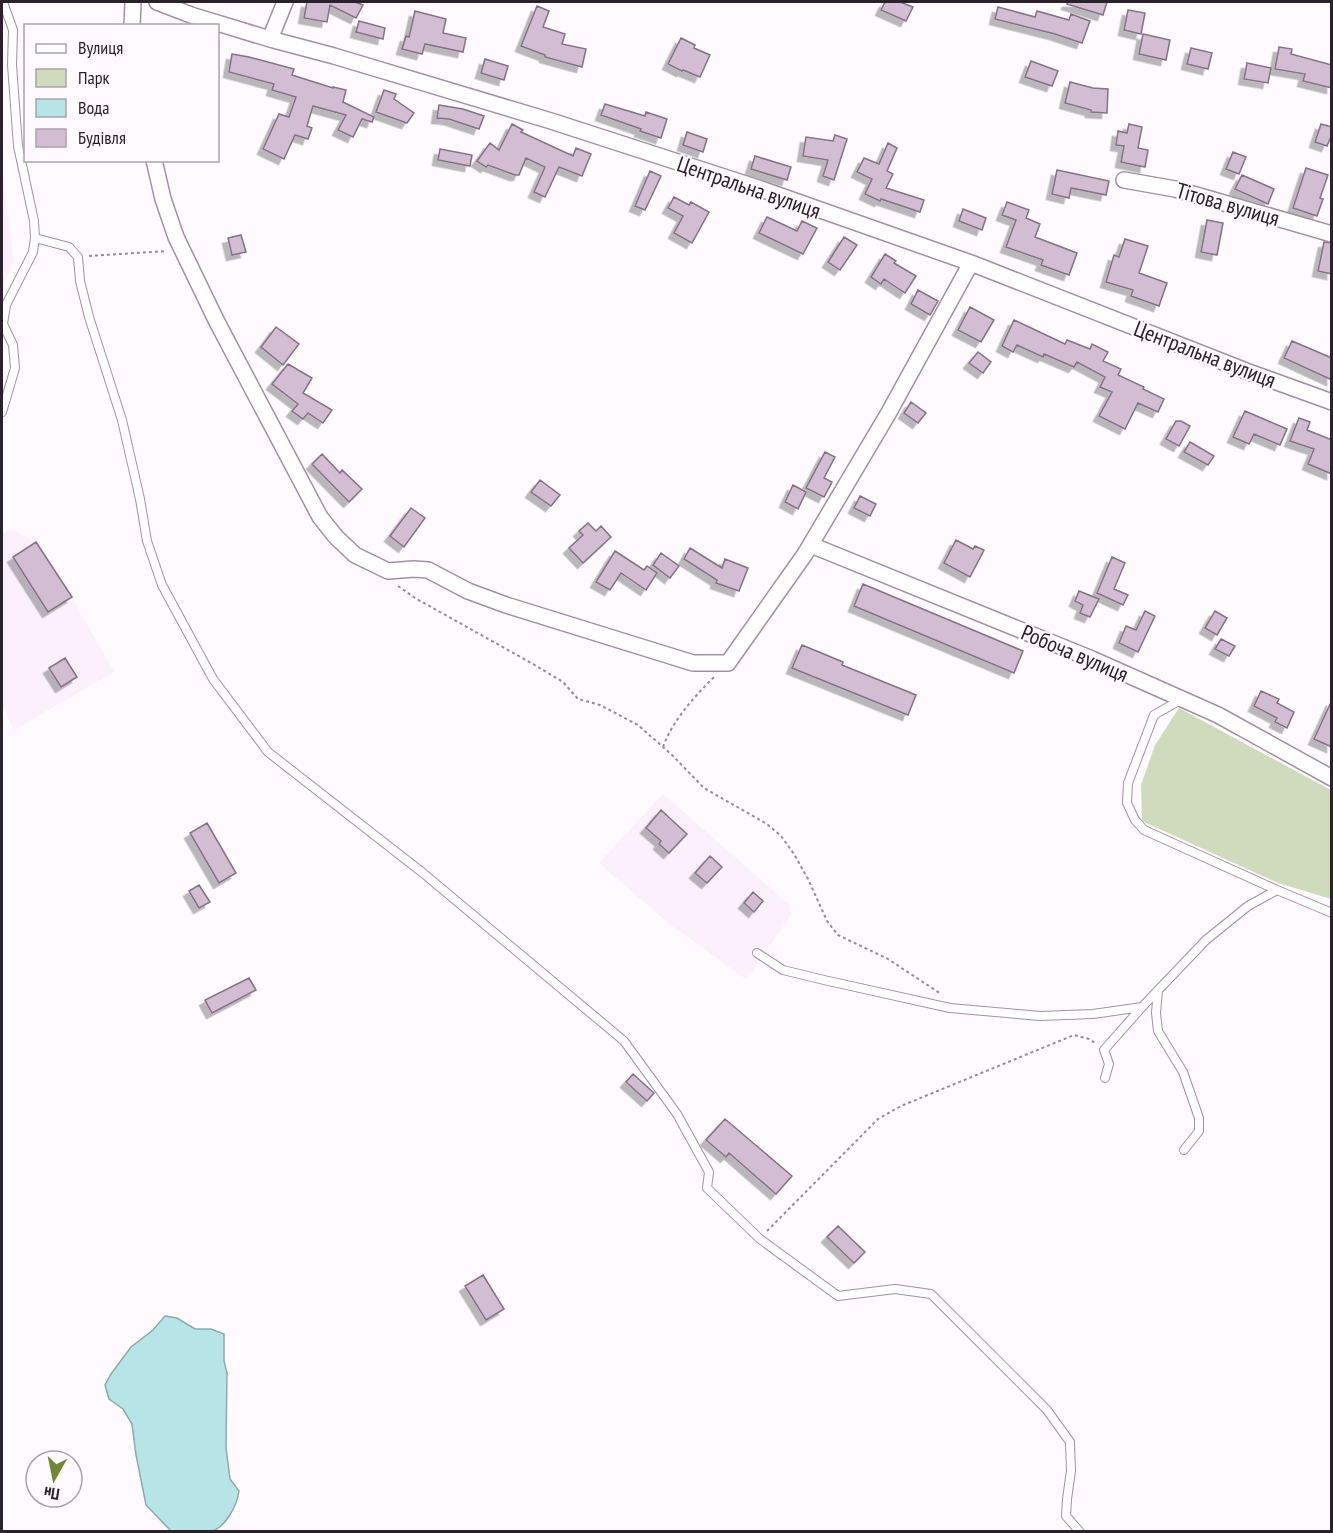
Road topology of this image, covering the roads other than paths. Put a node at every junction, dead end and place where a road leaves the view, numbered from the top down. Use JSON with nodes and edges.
{"nodes":[{"id":1,"x":3,"y":2,"type":"edge"},
{"id":2,"x":133,"y":2,"type":"edge"},
{"id":3,"x":157,"y":2,"type":"edge"},
{"id":4,"x":285,"y":2,"type":"edge"},
{"id":5,"x":132,"y":24,"type":"edge"},
{"id":6,"x":270,"y":39,"type":"junction"},
{"id":7,"x":154,"y":162,"type":"edge"},
{"id":8,"x":1124,"y":180,"type":"dead end"},
{"id":9,"x":1332,"y":234,"type":"edge"},
{"id":10,"x":35,"y":238,"type":"junction"},
{"id":11,"x":972,"y":263,"type":"junction"},
{"id":12,"x":1332,"y":402,"type":"edge"},
{"id":13,"x":2,"y":412,"type":"edge"},
{"id":14,"x":811,"y":545,"type":"junction"},
{"id":15,"x":1182,"y":699,"type":"junction"},
{"id":16,"x":1332,"y":778,"type":"edge"},
{"id":17,"x":1277,"y":890,"type":"junction"},
{"id":18,"x":1332,"y":913,"type":"edge"},
{"id":19,"x":757,"y":953,"type":"dead end"},
{"id":20,"x":1158,"y":990,"type":"junction"},
{"id":21,"x":1142,"y":1007,"type":"junction"},
{"id":22,"x":1105,"y":1078,"type":"dead end"},
{"id":23,"x":1184,"y":1150,"type":"dead end"},
{"id":24,"x":1080,"y":1532,"type":"edge"}],
"edges":[{"from":1,"to":10,"type":"lane"},
{"from":2,"to":5,"type":"street"},
{"from":3,"to":6,"type":"street","name":"Центральна вулиця"},
{"from":4,"to":6,"type":"street"},
{"from":6,"to":11,"type":"street","name":"Центральна вулиця"},
{"from":7,"to":14,"type":"street"},
{"from":8,"to":9,"type":"street","name":"Тітова вулиця"},
{"from":10,"to":13,"type":"lane"},
{"from":10,"to":24,"type":"lane"},
{"from":11,"to":12,"type":"street","name":"Центральна вулиця"},
{"from":11,"to":14,"type":"street"},
{"from":14,"to":15,"type":"street","name":"Робоча вулиця"},
{"from":15,"to":16,"type":"street","name":"Робоча вулиця"},
{"from":15,"to":17,"type":"lane"},
{"from":17,"to":18,"type":"lane"},
{"from":17,"to":20,"type":"lane"},
{"from":19,"to":21,"type":"lane"},
{"from":20,"to":21,"type":"lane"},
{"from":20,"to":23,"type":"lane"},
{"from":21,"to":22,"type":"lane"}]}
